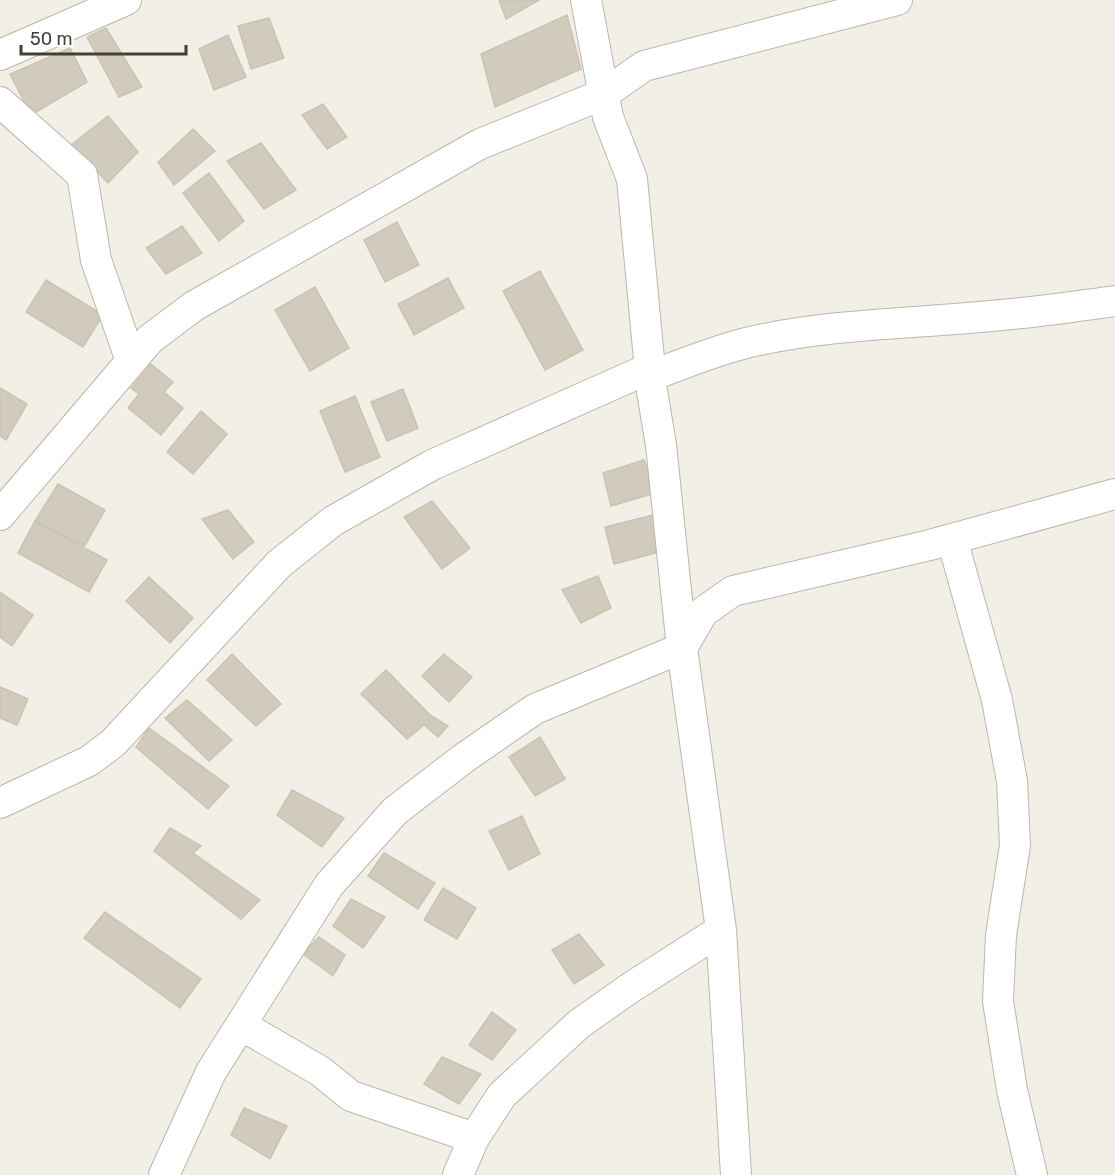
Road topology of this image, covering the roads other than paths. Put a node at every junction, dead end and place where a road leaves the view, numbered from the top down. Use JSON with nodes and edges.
{"nodes":[{"id":1,"x":126,"y":0,"type":"edge"},
{"id":2,"x":586,"y":0,"type":"edge"},
{"id":3,"x":897,"y":0,"type":"edge"},
{"id":4,"x":850,"y":7,"type":"edge"},
{"id":5,"x":0,"y":55,"type":"edge"},
{"id":6,"x":604,"y":94,"type":"junction"},
{"id":7,"x":0,"y":102,"type":"edge"},
{"id":8,"x":1115,"y":301,"type":"edge"},
{"id":9,"x":132,"y":361,"type":"junction"},
{"id":10,"x":651,"y":372,"type":"junction"},
{"id":11,"x":1115,"y":494,"type":"edge"},
{"id":12,"x":0,"y":515,"type":"edge"},
{"id":13,"x":952,"y":539,"type":"junction"},
{"id":14,"x":682,"y":648,"type":"junction"},
{"id":15,"x":0,"y":802,"type":"edge"},
{"id":16,"x":721,"y":930,"type":"junction"},
{"id":17,"x":241,"y":1025,"type":"junction"},
{"id":18,"x":474,"y":1138,"type":"junction"},
{"id":19,"x":164,"y":1175,"type":"edge"},
{"id":20,"x":458,"y":1175,"type":"edge"},
{"id":21,"x":736,"y":1175,"type":"edge"},
{"id":22,"x":1032,"y":1175,"type":"edge"}],
"edges":[{"from":1,"to":5,"type":"street"},
{"from":2,"to":6,"type":"street"},
{"from":3,"to":4,"type":"street"},
{"from":4,"to":6,"type":"street"},
{"from":6,"to":9,"type":"street"},
{"from":6,"to":10,"type":"street"},
{"from":7,"to":9,"type":"street"},
{"from":8,"to":10,"type":"street"},
{"from":9,"to":12,"type":"street"},
{"from":10,"to":14,"type":"street"},
{"from":10,"to":15,"type":"street"},
{"from":11,"to":13,"type":"street"},
{"from":13,"to":14,"type":"street"},
{"from":13,"to":22,"type":"street"},
{"from":14,"to":16,"type":"street"},
{"from":14,"to":17,"type":"street"},
{"from":16,"to":18,"type":"street"},
{"from":16,"to":21,"type":"street"},
{"from":17,"to":18,"type":"street"},
{"from":17,"to":19,"type":"street"},
{"from":18,"to":20,"type":"street"}]}
